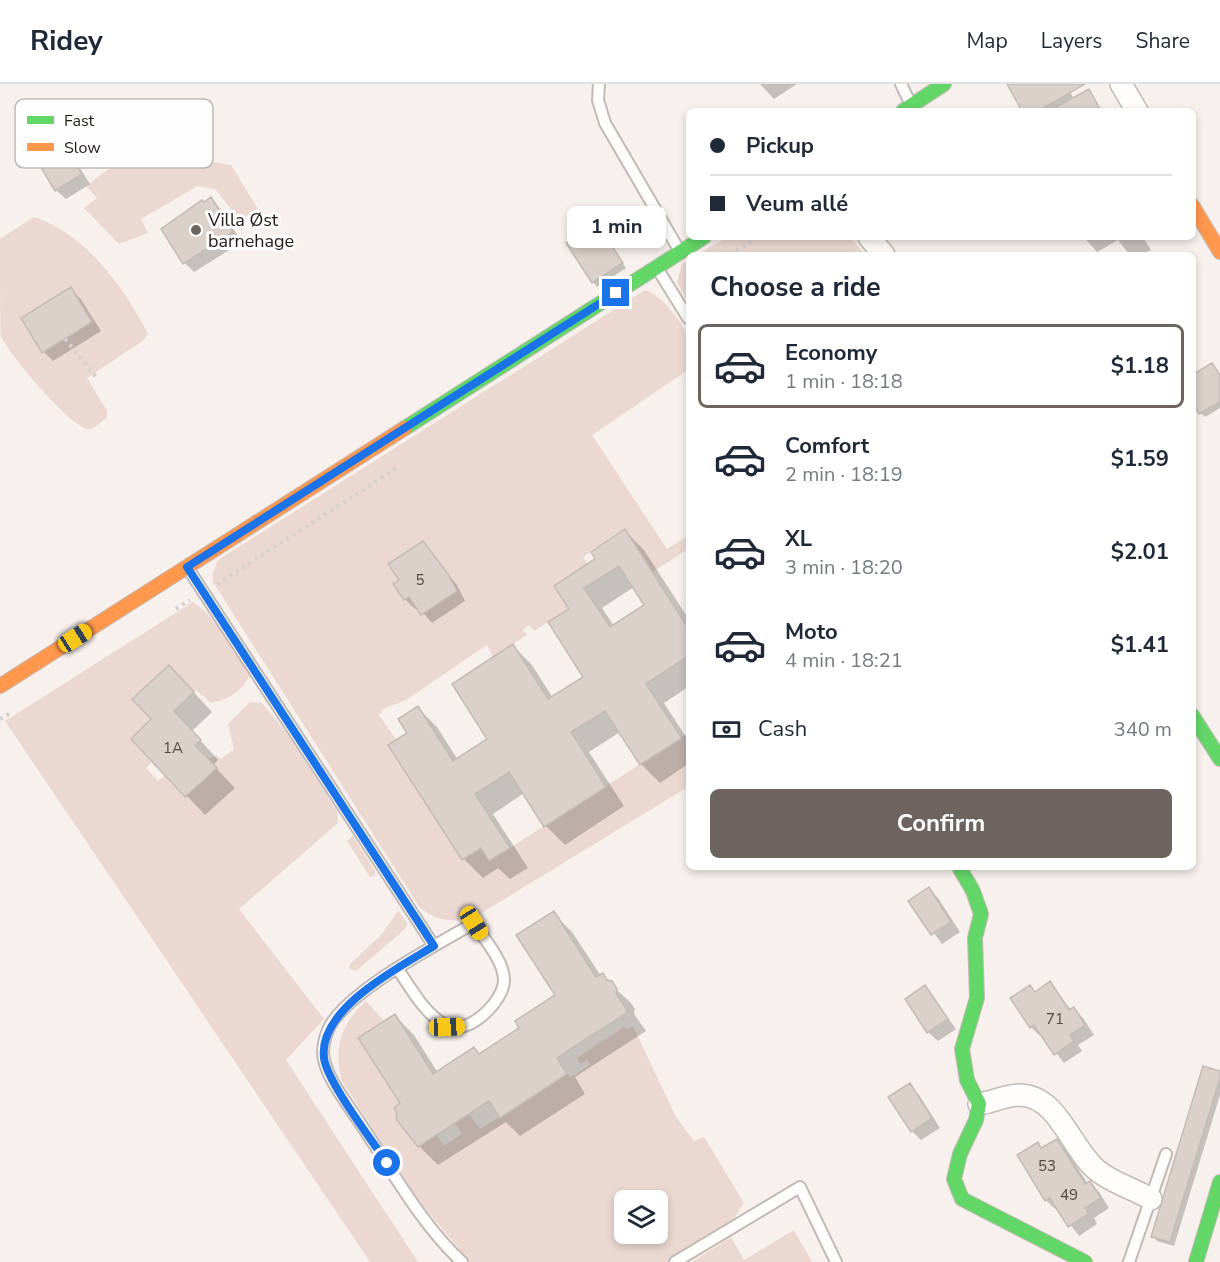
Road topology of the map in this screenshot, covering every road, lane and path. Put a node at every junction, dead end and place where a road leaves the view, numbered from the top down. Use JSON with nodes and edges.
{"nodes":[{"id":1,"x":599,"y":84,"type":"edge"},
{"id":2,"x":901,"y":84,"type":"edge"},
{"id":3,"x":944,"y":84,"type":"edge"},
{"id":4,"x":1121,"y":84,"type":"edge"},
{"id":5,"x":907,"y":108,"type":"edge"},
{"id":6,"x":1135,"y":108,"type":"edge"},
{"id":7,"x":1196,"y":212,"type":"edge"},
{"id":8,"x":699,"y":240,"type":"edge"},
{"id":9,"x":754,"y":240,"type":"edge"},
{"id":10,"x":872,"y":240,"type":"edge"},
{"id":11,"x":681,"y":252,"type":"junction"},
{"id":12,"x":735,"y":252,"type":"edge"},
{"id":13,"x":882,"y":252,"type":"edge"},
{"id":14,"x":1220,"y":252,"type":"edge"},
{"id":15,"x":657,"y":268,"type":"junction"},
{"id":16,"x":686,"y":315,"type":"edge"},
{"id":17,"x":66,"y":339,"type":"dead end"},
{"id":18,"x":98,"y":378,"type":"dead end"},
{"id":19,"x":187,"y":567,"type":"junction"},
{"id":20,"x":0,"y":686,"type":"edge"},
{"id":21,"x":1196,"y":721,"type":"edge"},
{"id":22,"x":1220,"y":759,"type":"edge"},
{"id":23,"x":962,"y":870,"type":"edge"},
{"id":24,"x":434,"y":946,"type":"junction"},
{"id":25,"x":397,"y":968,"type":"junction"},
{"id":26,"x":980,"y":1104,"type":"junction"},
{"id":27,"x":1166,"y":1154,"type":"dead end"},
{"id":28,"x":1220,"y":1182,"type":"edge"},
{"id":29,"x":1151,"y":1199,"type":"junction"},
{"id":30,"x":462,"y":1262,"type":"edge"},
{"id":31,"x":675,"y":1262,"type":"edge"},
{"id":32,"x":836,"y":1262,"type":"edge"},
{"id":33,"x":1085,"y":1262,"type":"edge"},
{"id":34,"x":1129,"y":1262,"type":"edge"},
{"id":35,"x":1196,"y":1262,"type":"edge"}],
"edges":[{"from":1,"to":11,"type":"lane"},
{"from":2,"to":5,"type":"lane"},
{"from":3,"to":5,"type":"street"},
{"from":4,"to":6,"type":"street"},
{"from":7,"to":14,"type":"street"},
{"from":8,"to":11,"type":"street"},
{"from":9,"to":12,"type":"path"},
{"from":10,"to":13,"type":"street"},
{"from":11,"to":15,"type":"street"},
{"from":15,"to":16,"type":"lane"},
{"from":15,"to":19,"type":"street"},
{"from":17,"to":18,"type":"path"},
{"from":19,"to":20,"type":"street"},
{"from":19,"to":24,"type":"lane"},
{"from":21,"to":22,"type":"street"},
{"from":23,"to":26,"type":"street"},
{"from":24,"to":25,"type":"lane"},
{"from":24,"to":25,"type":"lane"},
{"from":25,"to":30,"type":"lane"},
{"from":26,"to":29,"type":"street"},
{"from":26,"to":33,"type":"street"},
{"from":27,"to":29,"type":"lane"},
{"from":28,"to":35,"type":"street"},
{"from":29,"to":34,"type":"lane"},
{"from":31,"to":32,"type":"lane"}]}
